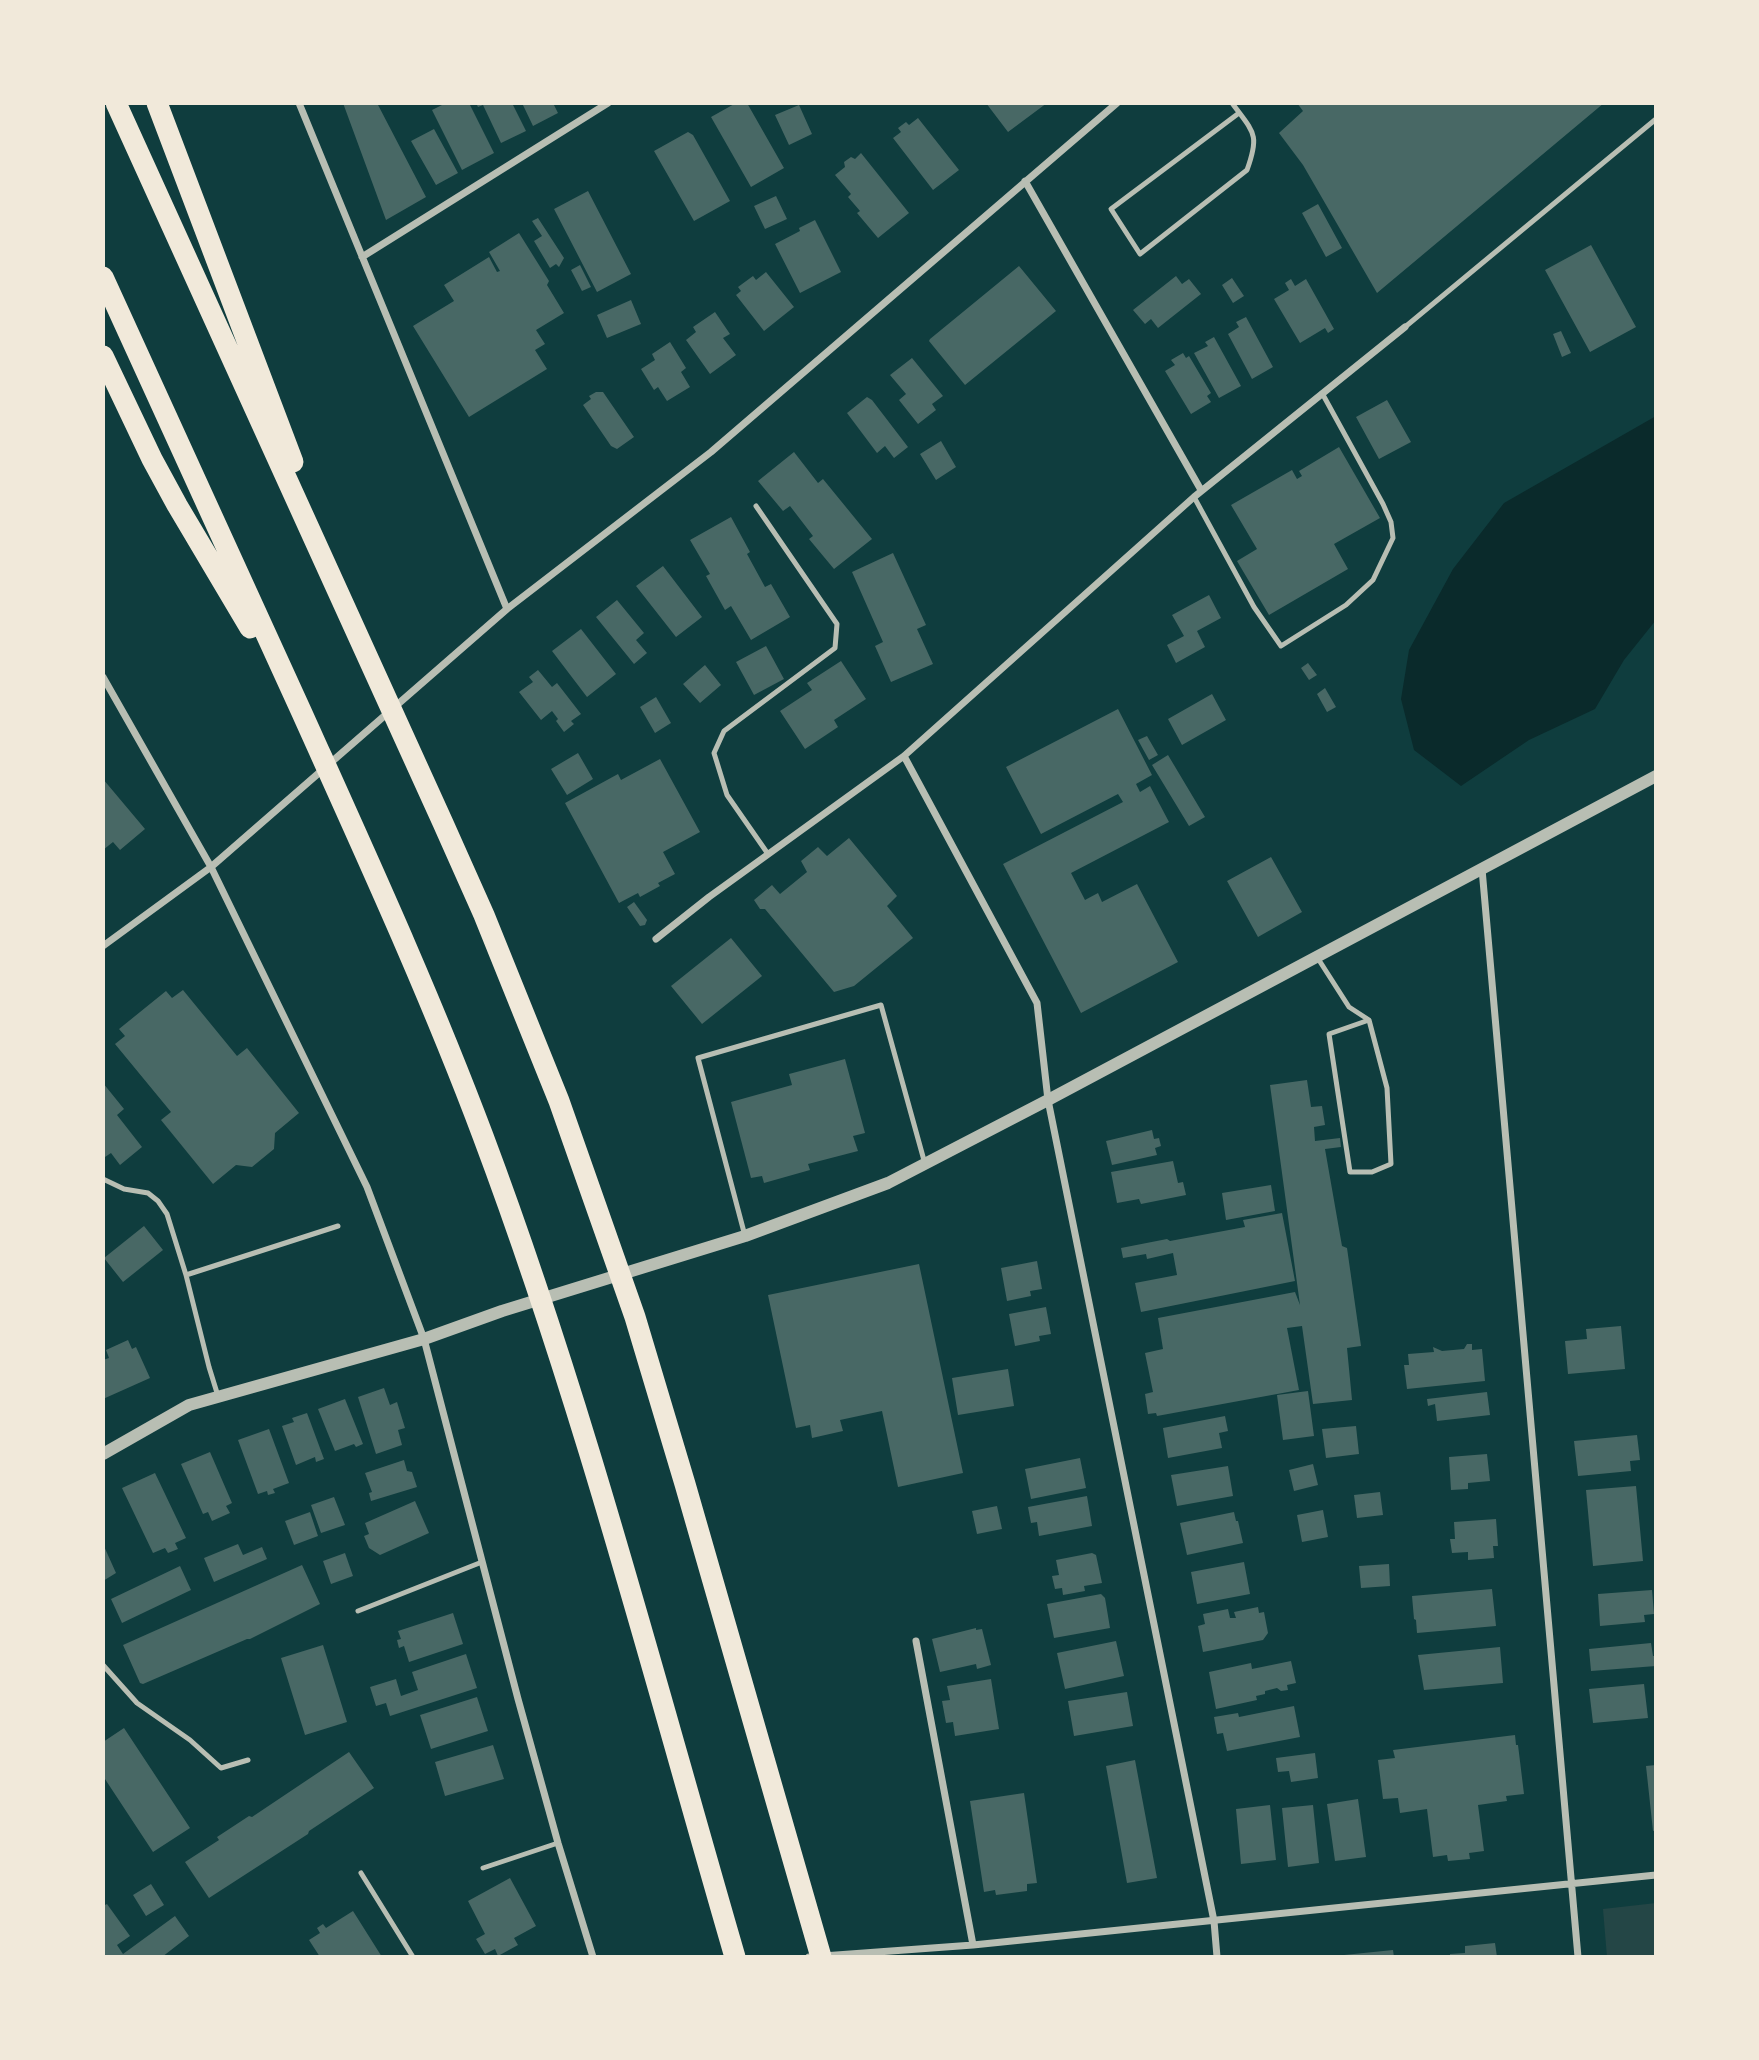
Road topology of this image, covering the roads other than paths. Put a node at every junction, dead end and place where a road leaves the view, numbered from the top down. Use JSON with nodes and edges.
{"nodes":[{"id":1,"x":116,"y":103,"type":"edge"},
{"id":2,"x":157,"y":103,"type":"edge"},
{"id":3,"x":299,"y":103,"type":"edge"},
{"id":4,"x":608,"y":103,"type":"edge"},
{"id":5,"x":1117,"y":103,"type":"edge"},
{"id":6,"x":1232,"y":103,"type":"edge"},
{"id":7,"x":1239,"y":113,"type":"junction"},
{"id":8,"x":1656,"y":119,"type":"edge"},
{"id":9,"x":1025,"y":181,"type":"junction"},
{"id":10,"x":362,"y":257,"type":"junction"},
{"id":11,"x":103,"y":277,"type":"edge"},
{"id":12,"x":1405,"y":327,"type":"joint"},
{"id":13,"x":103,"y":356,"type":"edge"},
{"id":14,"x":1322,"y":393,"type":"junction"},
{"id":15,"x":1201,"y":490,"type":"junction"},
{"id":16,"x":1194,"y":496,"type":"junction"},
{"id":17,"x":756,"y":506,"type":"dead end"},
{"id":18,"x":507,"y":609,"type":"junction"},
{"id":19,"x":369,"y":660,"type":"junction"},
{"id":20,"x":103,"y":677,"type":"edge"},
{"id":21,"x":303,"y":715,"type":"junction"},
{"id":22,"x":904,"y":756,"type":"junction"},
{"id":23,"x":1656,"y":776,"type":"edge"},
{"id":24,"x":768,"y":855,"type":"junction"},
{"id":25,"x":211,"y":867,"type":"junction"},
{"id":26,"x":1482,"y":869,"type":"junction"},
{"id":27,"x":656,"y":939,"type":"dead end"},
{"id":28,"x":103,"y":946,"type":"edge"},
{"id":29,"x":1317,"y":957,"type":"junction"},
{"id":30,"x":1369,"y":1020,"type":"junction"},
{"id":31,"x":1048,"y":1100,"type":"junction"},
{"id":32,"x":925,"y":1164,"type":"junction"},
{"id":33,"x":103,"y":1179,"type":"edge"},
{"id":34,"x":338,"y":1226,"type":"dead end"},
{"id":35,"x":745,"y":1236,"type":"junction"},
{"id":36,"x":186,"y":1275,"type":"junction"},
{"id":37,"x":424,"y":1339,"type":"junction"},
{"id":38,"x":218,"y":1396,"type":"junction"},
{"id":39,"x":103,"y":1454,"type":"edge"},
{"id":40,"x":482,"y":1562,"type":"junction"},
{"id":41,"x":358,"y":1611,"type":"dead end"},
{"id":42,"x":916,"y":1641,"type":"dead end"},
{"id":43,"x":103,"y":1665,"type":"edge"},
{"id":44,"x":248,"y":1759,"type":"dead end"},
{"id":45,"x":558,"y":1843,"type":"junction"},
{"id":46,"x":483,"y":1868,"type":"dead end"},
{"id":47,"x":361,"y":1873,"type":"dead end"},
{"id":48,"x":1656,"y":1875,"type":"edge"},
{"id":49,"x":1572,"y":1883,"type":"junction"},
{"id":50,"x":1213,"y":1921,"type":"junction"},
{"id":51,"x":973,"y":1945,"type":"junction"},
{"id":52,"x":413,"y":1957,"type":"edge"},
{"id":53,"x":593,"y":1957,"type":"edge"},
{"id":54,"x":735,"y":1957,"type":"edge"},
{"id":55,"x":809,"y":1957,"type":"edge"},
{"id":56,"x":821,"y":1957,"type":"edge"},
{"id":57,"x":1217,"y":1957,"type":"edge"},
{"id":58,"x":1578,"y":1957,"type":"edge"}],
"edges":[{"from":1,"to":19,"type":"highway"},
{"from":2,"to":19,"type":"highway"},
{"from":3,"to":10,"type":"street"},
{"from":4,"to":10,"type":"street"},
{"from":5,"to":9,"type":"street"},
{"from":6,"to":7,"type":"lane"},
{"from":7,"to":7,"type":"lane"},
{"from":8,"to":12,"type":"lane"},
{"from":9,"to":15,"type":"street"},
{"from":9,"to":18,"type":"street"},
{"from":10,"to":18,"type":"street"},
{"from":11,"to":21,"type":"highway"},
{"from":12,"to":14,"type":"street"},
{"from":13,"to":21,"type":"highway"},
{"from":14,"to":15,"type":"street"},
{"from":14,"to":16,"type":"lane"},
{"from":15,"to":16,"type":"street"},
{"from":16,"to":22,"type":"street"},
{"from":17,"to":24,"type":"lane"},
{"from":18,"to":25,"type":"street"},
{"from":19,"to":56,"type":"highway"},
{"from":20,"to":25,"type":"street"},
{"from":21,"to":54,"type":"highway"},
{"from":22,"to":24,"type":"street"},
{"from":22,"to":31,"type":"street"},
{"from":23,"to":26,"type":"street"},
{"from":24,"to":27,"type":"street"},
{"from":25,"to":28,"type":"street"},
{"from":25,"to":37,"type":"street"},
{"from":26,"to":29,"type":"street"},
{"from":26,"to":49,"type":"street"},
{"from":29,"to":30,"type":"lane"},
{"from":29,"to":31,"type":"street"},
{"from":30,"to":30,"type":"lane"},
{"from":31,"to":32,"type":"street"},
{"from":31,"to":50,"type":"street"},
{"from":32,"to":35,"type":"street"},
{"from":32,"to":35,"type":"lane"},
{"from":33,"to":36,"type":"lane"},
{"from":34,"to":36,"type":"lane"},
{"from":35,"to":37,"type":"street"},
{"from":36,"to":38,"type":"lane"},
{"from":37,"to":38,"type":"street"},
{"from":37,"to":40,"type":"street"},
{"from":38,"to":39,"type":"street"},
{"from":40,"to":41,"type":"lane"},
{"from":40,"to":45,"type":"street"},
{"from":42,"to":51,"type":"street"},
{"from":43,"to":44,"type":"lane"},
{"from":45,"to":46,"type":"lane"},
{"from":45,"to":53,"type":"street"},
{"from":47,"to":52,"type":"lane"},
{"from":48,"to":49,"type":"street"},
{"from":49,"to":50,"type":"street"},
{"from":49,"to":58,"type":"street"},
{"from":50,"to":51,"type":"street"},
{"from":50,"to":57,"type":"street"},
{"from":51,"to":55,"type":"street"}]}
